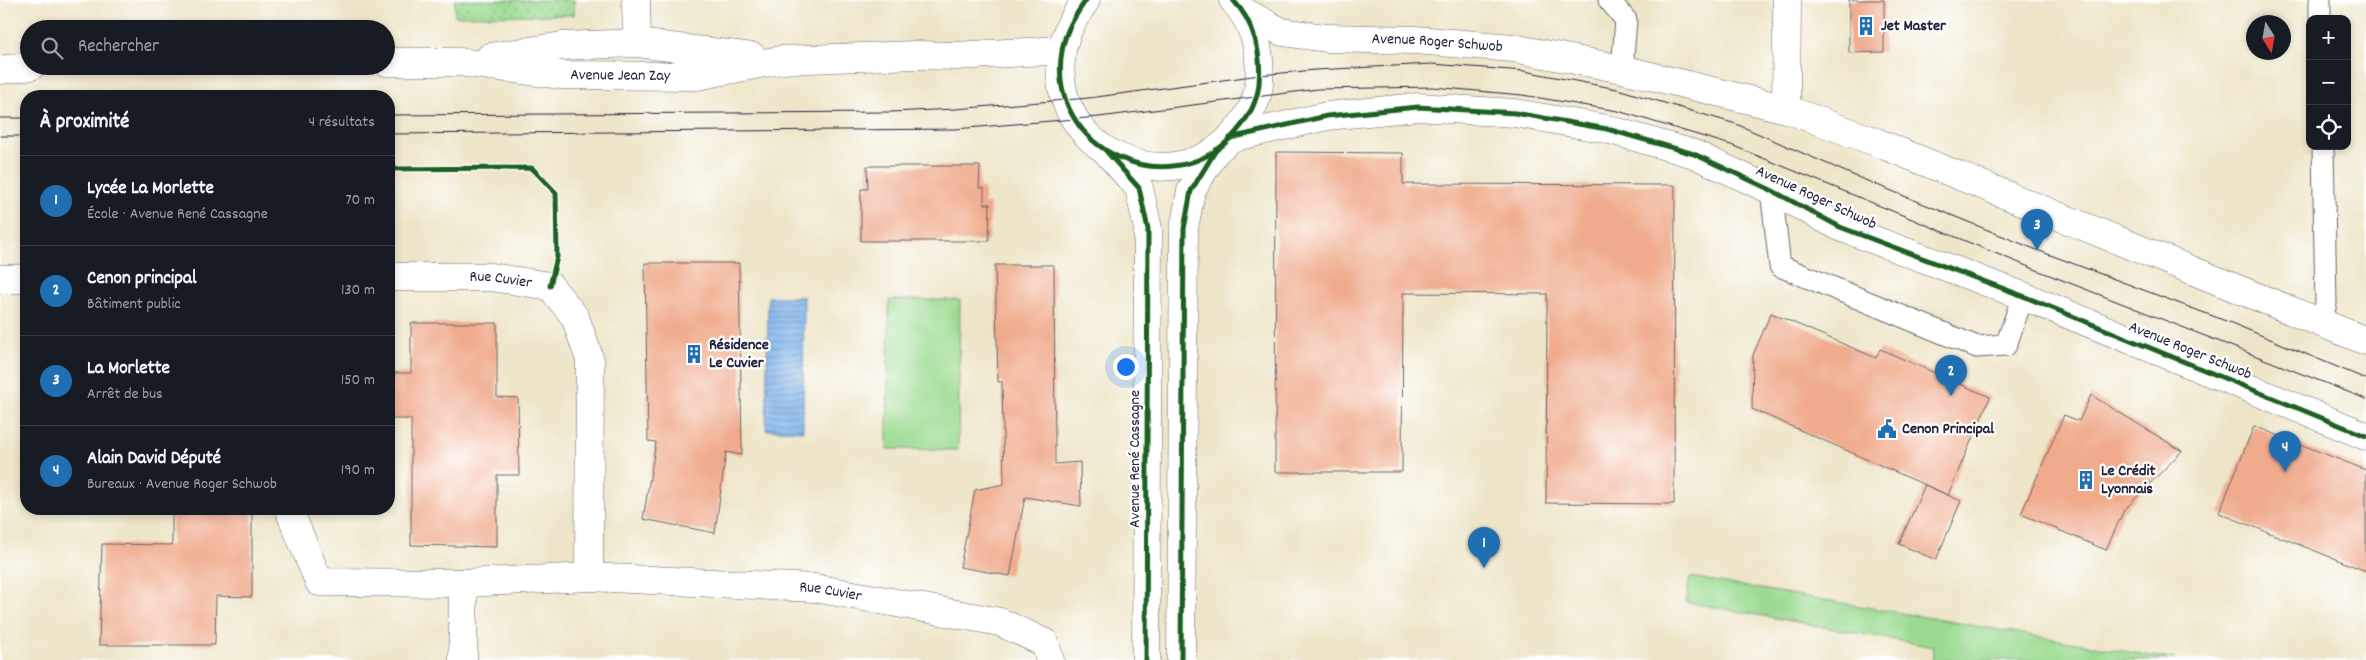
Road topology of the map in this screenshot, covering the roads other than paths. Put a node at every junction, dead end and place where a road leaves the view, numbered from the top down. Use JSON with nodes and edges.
{"nodes":[{"id":1,"x":636,"y":0,"type":"edge"},
{"id":2,"x":1086,"y":0,"type":"edge"},
{"id":3,"x":1610,"y":0,"type":"edge"},
{"id":4,"x":1787,"y":0,"type":"edge"},
{"id":5,"x":2320,"y":0,"type":"edge"},
{"id":6,"x":1238,"y":5,"type":"edge"},
{"id":7,"x":2320,"y":15,"type":"edge"},
{"id":8,"x":636,"y":43,"type":"junction"},
{"id":9,"x":1062,"y":50,"type":"junction"},
{"id":10,"x":0,"y":52,"type":"edge"},
{"id":11,"x":20,"y":56,"type":"edge"},
{"id":12,"x":780,"y":60,"type":"junction"},
{"id":13,"x":395,"y":62,"type":"edge"},
{"id":14,"x":459,"y":62,"type":"junction"},
{"id":15,"x":20,"y":67,"type":"edge"},
{"id":16,"x":1622,"y":69,"type":"junction"},
{"id":17,"x":0,"y":70,"type":"edge"},
{"id":18,"x":1786,"y":109,"type":"junction"},
{"id":19,"x":1223,"y":144,"type":"junction"},
{"id":20,"x":2323,"y":150,"type":"edge"},
{"id":21,"x":1107,"y":152,"type":"junction"},
{"id":22,"x":1771,"y":190,"type":"junction"},
{"id":23,"x":395,"y":277,"type":"edge"},
{"id":24,"x":0,"y":279,"type":"edge"},
{"id":25,"x":20,"y":279,"type":"edge"},
{"id":26,"x":2023,"y":296,"type":"junction"},
{"id":27,"x":2321,"y":322,"type":"junction"},
{"id":28,"x":2366,"y":341,"type":"edge"},
{"id":29,"x":2366,"y":436,"type":"edge"},
{"id":30,"x":291,"y":515,"type":"edge"},
{"id":31,"x":589,"y":577,"type":"junction"},
{"id":32,"x":463,"y":583,"type":"junction"},
{"id":33,"x":463,"y":660,"type":"edge"},
{"id":34,"x":1050,"y":660,"type":"edge"},
{"id":35,"x":1146,"y":660,"type":"edge"},
{"id":36,"x":1181,"y":660,"type":"edge"}],
"edges":[{"from":1,"to":8,"type":"street"},
{"from":2,"to":9,"type":"street"},
{"from":3,"to":16,"type":"lane"},
{"from":4,"to":18,"type":"street"},
{"from":5,"to":7,"type":"lane"},
{"from":6,"to":16,"type":"street","name":"Avenue Roger Schwob"},
{"from":6,"to":19,"type":"street"},
{"from":8,"to":12,"type":"street","name":"Avenue Jean Zay"},
{"from":8,"to":14,"type":"street","name":"Avenue Jean Zay"},
{"from":9,"to":12,"type":"street","name":"Avenue Jean Zay"},
{"from":9,"to":21,"type":"street"},
{"from":10,"to":11,"type":"street"},
{"from":12,"to":14,"type":"street","name":"Avenue Jean Zay"},
{"from":13,"to":14,"type":"street","name":"Avenue Jean Zay"},
{"from":15,"to":17,"type":"street"},
{"from":16,"to":18,"type":"street","name":"Avenue Roger Schwob"},
{"from":18,"to":27,"type":"street","name":"Avenue Roger Schwob"},
{"from":19,"to":21,"type":"street"},
{"from":19,"to":22,"type":"street","name":"Avenue Roger Schwob"},
{"from":19,"to":36,"type":"street"},
{"from":20,"to":27,"type":"lane"},
{"from":21,"to":35,"type":"street","name":"Avenue René Cassagne"},
{"from":22,"to":26,"type":"street","name":"Avenue Roger Schwob"},
{"from":22,"to":26,"type":"lane"},
{"from":23,"to":31,"type":"street","name":"Rue Cuvier"},
{"from":24,"to":25,"type":"street"},
{"from":26,"to":29,"type":"street","name":"Avenue Roger Schwob"},
{"from":27,"to":28,"type":"street","name":"Avenue Roger Schwob"},
{"from":30,"to":32,"type":"street","name":"Rue Cuvier"},
{"from":31,"to":32,"type":"street","name":"Rue Cuvier"},
{"from":31,"to":34,"type":"street","name":"Rue Cuvier"},
{"from":32,"to":33,"type":"street"}]}
